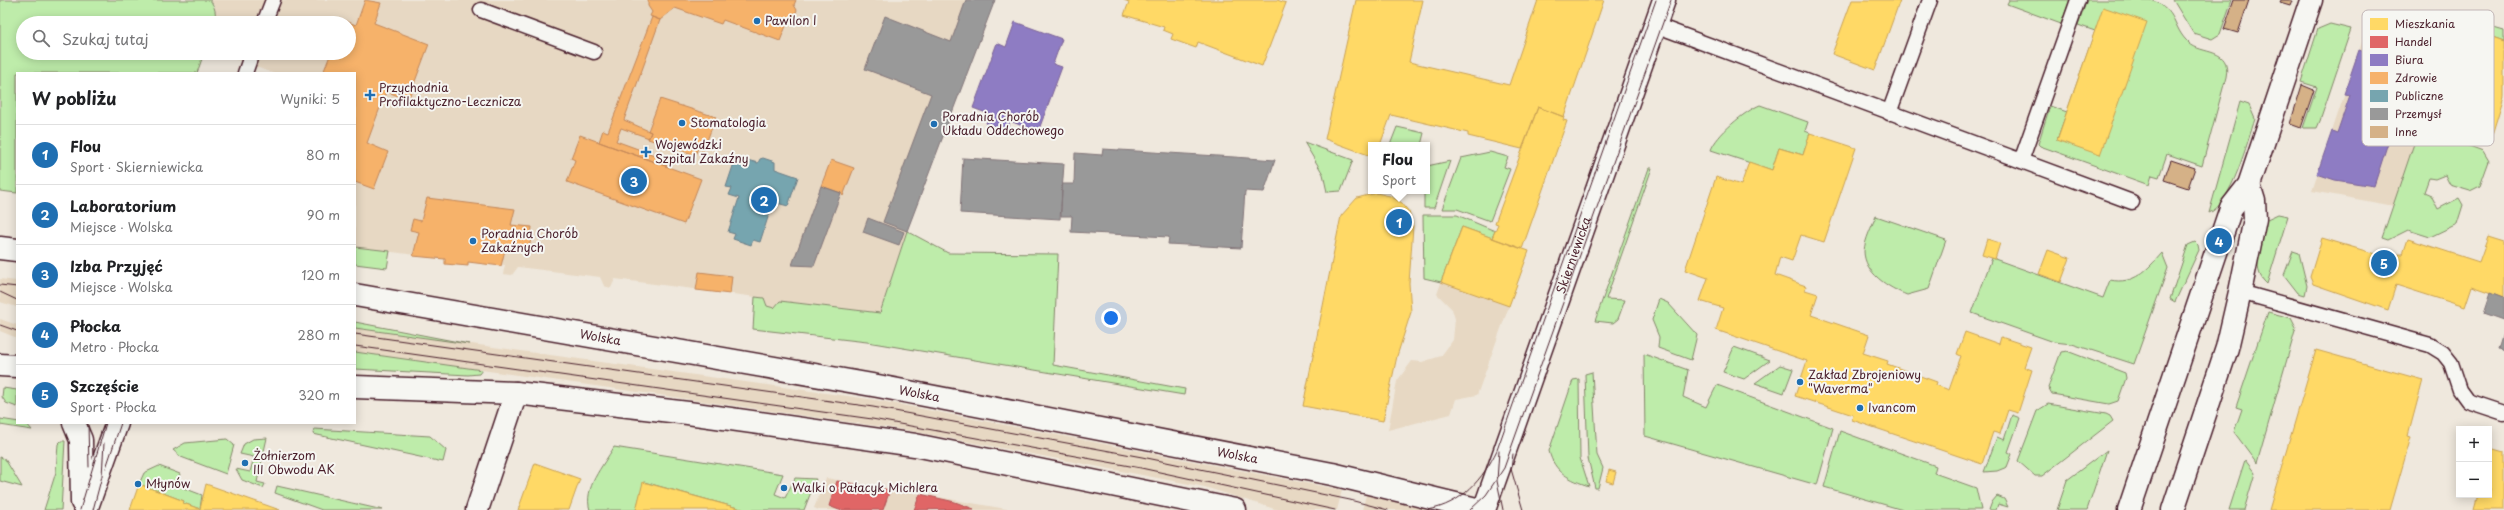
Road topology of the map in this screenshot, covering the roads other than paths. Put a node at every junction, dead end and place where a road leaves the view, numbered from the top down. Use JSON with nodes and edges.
{"nodes":[{"id":1,"x":272,"y":0,"type":"edge"},
{"id":2,"x":1664,"y":0,"type":"edge"},
{"id":3,"x":1930,"y":0,"type":"edge"},
{"id":4,"x":2078,"y":0,"type":"edge"},
{"id":5,"x":2311,"y":0,"type":"edge"},
{"id":6,"x":481,"y":10,"type":"dead end"},
{"id":7,"x":266,"y":16,"type":"edge"},
{"id":8,"x":1655,"y":25,"type":"junction"},
{"id":9,"x":594,"y":52,"type":"dead end"},
{"id":10,"x":250,"y":60,"type":"edge"},
{"id":11,"x":245,"y":72,"type":"edge"},
{"id":12,"x":1889,"y":113,"type":"junction"},
{"id":13,"x":2021,"y":161,"type":"junction"},
{"id":14,"x":2249,"y":185,"type":"junction"},
{"id":15,"x":2132,"y":202,"type":"dead end"},
{"id":16,"x":0,"y":248,"type":"edge"},
{"id":17,"x":16,"y":250,"type":"edge"},
{"id":18,"x":2240,"y":292,"type":"junction"},
{"id":19,"x":356,"y":295,"type":"edge"},
{"id":20,"x":356,"y":387,"type":"edge"},
{"id":21,"x":516,"y":393,"type":"junction"},
{"id":22,"x":2504,"y":413,"type":"edge"},
{"id":23,"x":74,"y":424,"type":"edge"},
{"id":24,"x":117,"y":424,"type":"edge"},
{"id":25,"x":479,"y":505,"type":"edge"},
{"id":26,"x":81,"y":510,"type":"edge"},
{"id":27,"x":86,"y":510,"type":"edge"},
{"id":28,"x":1235,"y":510,"type":"edge"},
{"id":29,"x":1480,"y":510,"type":"edge"},
{"id":30,"x":1484,"y":510,"type":"edge"},
{"id":31,"x":2129,"y":510,"type":"edge"},
{"id":32,"x":2173,"y":510,"type":"edge"}],
"edges":[{"from":1,"to":7,"type":"lane"},
{"from":2,"to":8,"type":"main road","name":"Skierniewicka"},
{"from":3,"to":12,"type":"lane"},
{"from":4,"to":13,"type":"lane"},
{"from":5,"to":14,"type":"main road"},
{"from":6,"to":9,"type":"lane"},
{"from":8,"to":12,"type":"lane"},
{"from":8,"to":30,"type":"main road","name":"Skierniewicka"},
{"from":10,"to":11,"type":"lane"},
{"from":12,"to":13,"type":"lane"},
{"from":13,"to":15,"type":"lane"},
{"from":14,"to":18,"type":"main road"},
{"from":14,"to":31,"type":"main road"},
{"from":16,"to":17,"type":"main road"},
{"from":18,"to":22,"type":"lane"},
{"from":18,"to":32,"type":"main road"},
{"from":19,"to":29,"type":"main road","name":"Wolska"},
{"from":20,"to":21,"type":"main road"},
{"from":21,"to":25,"type":"main road"},
{"from":21,"to":28,"type":"main road"},
{"from":23,"to":26,"type":"main road"},
{"from":24,"to":27,"type":"main road"}]}
